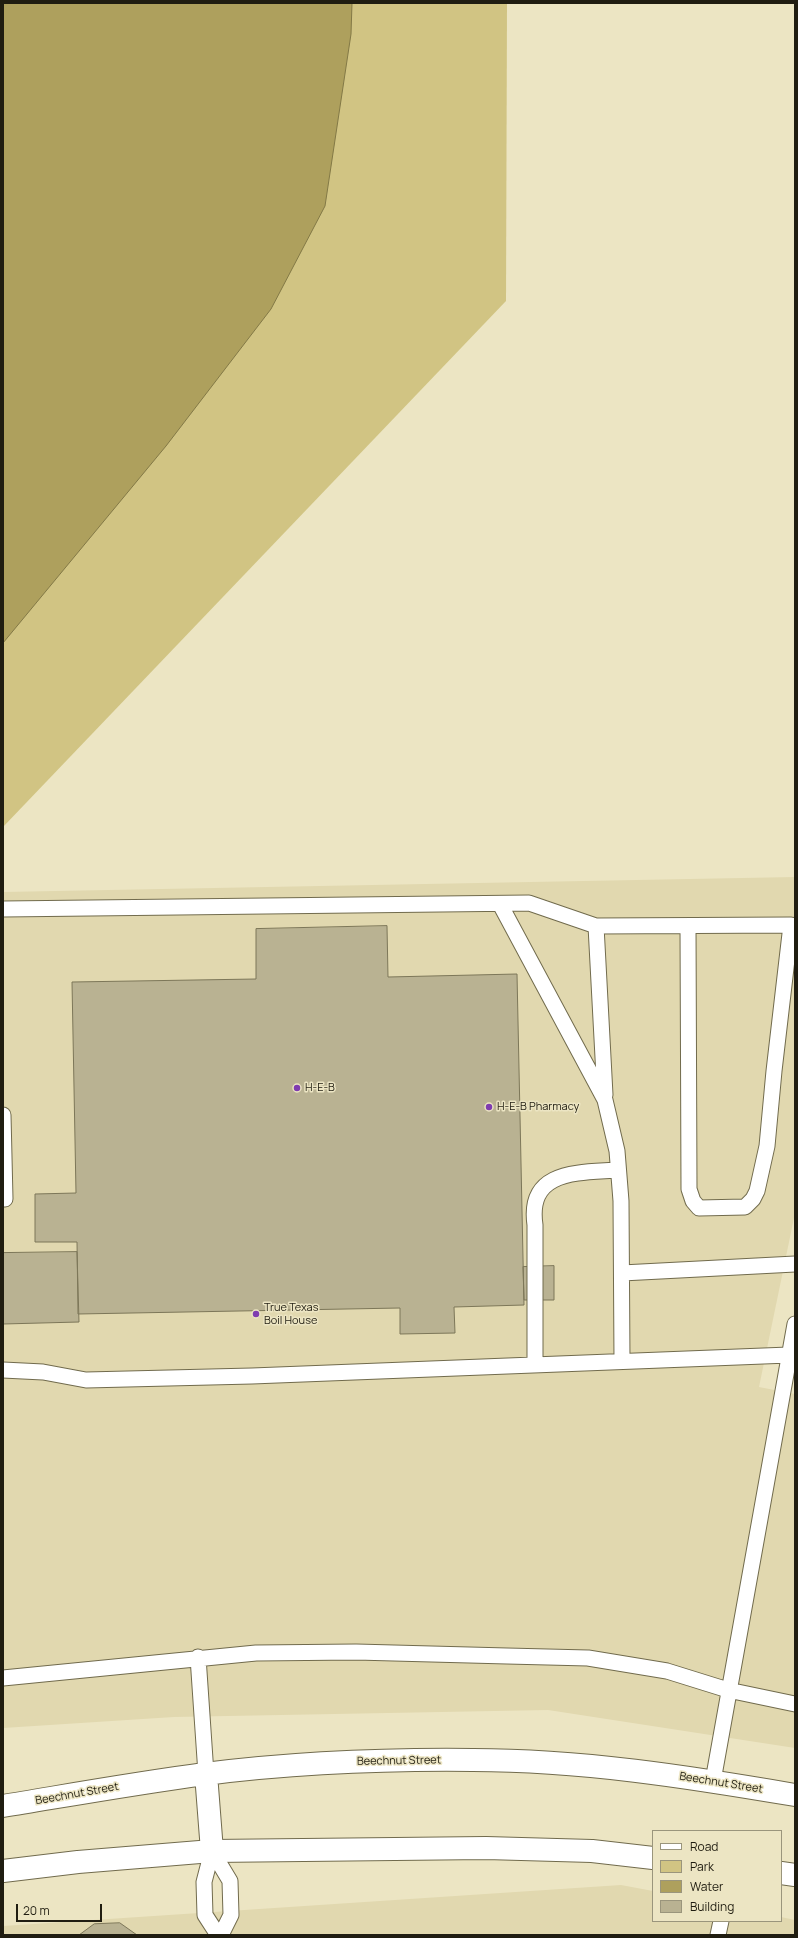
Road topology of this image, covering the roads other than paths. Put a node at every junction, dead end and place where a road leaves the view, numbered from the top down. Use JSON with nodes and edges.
{"nodes":[{"id":1,"x":500,"y":904,"type":"junction"},
{"id":2,"x":3,"y":910,"type":"edge"},
{"id":3,"x":596,"y":926,"type":"junction"},
{"id":4,"x":688,"y":926,"type":"junction"},
{"id":5,"x":605,"y":1100,"type":"junction"},
{"id":6,"x":3,"y":1115,"type":"edge"},
{"id":7,"x":618,"y":1170,"type":"junction"},
{"id":8,"x":3,"y":1198,"type":"edge"},
{"id":9,"x":795,"y":1264,"type":"edge"},
{"id":10,"x":622,"y":1273,"type":"junction"},
{"id":11,"x":795,"y":1324,"type":"edge"},
{"id":12,"x":789,"y":1356,"type":"junction"},
{"id":13,"x":622,"y":1361,"type":"junction"},
{"id":14,"x":535,"y":1364,"type":"junction"},
{"id":15,"x":3,"y":1370,"type":"edge"},
{"id":16,"x":790,"y":1379,"type":"edge"},
{"id":17,"x":198,"y":1658,"type":"junction"},
{"id":18,"x":3,"y":1678,"type":"edge"},
{"id":19,"x":728,"y":1690,"type":"junction"},
{"id":20,"x":795,"y":1704,"type":"edge"},
{"id":21,"x":206,"y":1774,"type":"junction"},
{"id":22,"x":714,"y":1781,"type":"junction"},
{"id":23,"x":795,"y":1795,"type":"edge"},
{"id":24,"x":3,"y":1806,"type":"edge"},
{"id":25,"x":212,"y":1851,"type":"junction"},
{"id":26,"x":652,"y":1858,"type":"edge"},
{"id":27,"x":3,"y":1871,"type":"edge"},
{"id":28,"x":782,"y":1873,"type":"edge"},
{"id":29,"x":795,"y":1875,"type":"edge"},
{"id":30,"x":721,"y":1922,"type":"edge"},
{"id":31,"x":220,"y":1935,"type":"edge"},
{"id":32,"x":718,"y":1935,"type":"edge"}],
"edges":[{"from":1,"to":2,"type":"lane"},
{"from":1,"to":3,"type":"lane"},
{"from":1,"to":5,"type":"lane"},
{"from":3,"to":4,"type":"lane"},
{"from":3,"to":5,"type":"lane"},
{"from":4,"to":4,"type":"lane"},
{"from":5,"to":7,"type":"lane"},
{"from":6,"to":8,"type":"lane"},
{"from":7,"to":10,"type":"lane"},
{"from":7,"to":14,"type":"lane"},
{"from":9,"to":10,"type":"lane"},
{"from":10,"to":13,"type":"lane"},
{"from":11,"to":12,"type":"lane"},
{"from":12,"to":13,"type":"lane"},
{"from":12,"to":16,"type":"lane"},
{"from":13,"to":14,"type":"lane"},
{"from":14,"to":15,"type":"lane"},
{"from":16,"to":19,"type":"lane"},
{"from":17,"to":18,"type":"lane"},
{"from":17,"to":19,"type":"lane"},
{"from":17,"to":21,"type":"lane"},
{"from":19,"to":20,"type":"lane"},
{"from":19,"to":22,"type":"lane"},
{"from":21,"to":22,"type":"main road","name":"Beechnut Street"},
{"from":21,"to":24,"type":"main road","name":"Beechnut Street"},
{"from":21,"to":25,"type":"main road"},
{"from":22,"to":23,"type":"main road","name":"Beechnut Street"},
{"from":25,"to":26,"type":"main road"},
{"from":25,"to":27,"type":"main road"},
{"from":25,"to":31,"type":"lane"},
{"from":25,"to":31,"type":"lane"},
{"from":28,"to":29,"type":"main road"},
{"from":30,"to":32,"type":"lane"}]}
